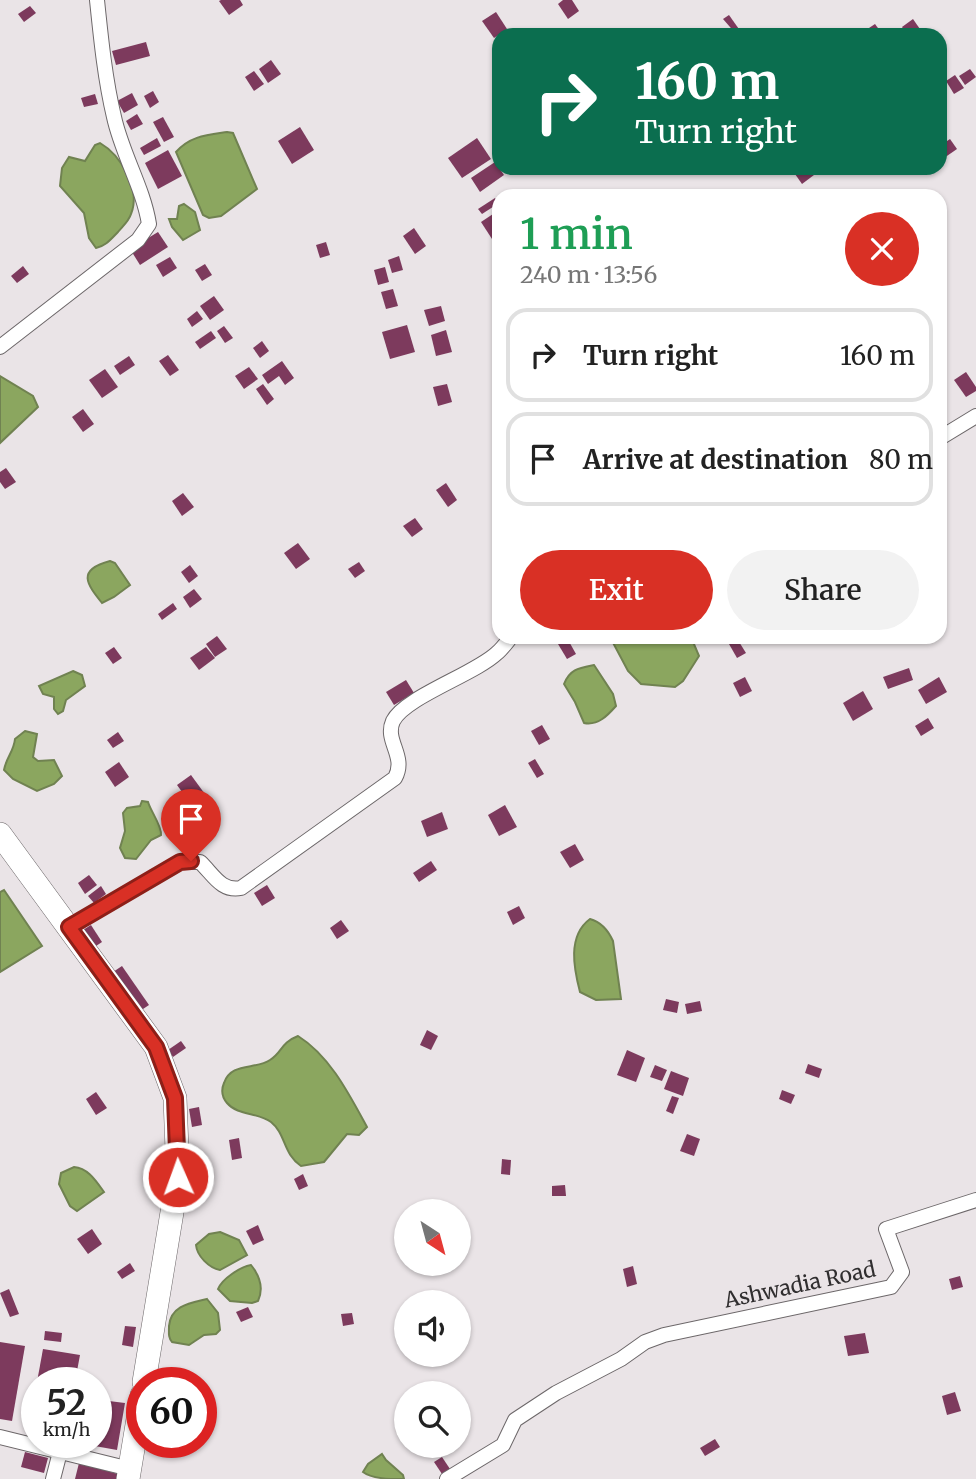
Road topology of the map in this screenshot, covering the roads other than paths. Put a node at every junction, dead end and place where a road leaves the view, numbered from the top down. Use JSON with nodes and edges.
{"nodes":[{"id":1,"x":97,"y":0,"type":"edge"},
{"id":2,"x":0,"y":346,"type":"edge"},
{"id":3,"x":976,"y":416,"type":"edge"},
{"id":4,"x":947,"y":434,"type":"edge"},
{"id":5,"x":505,"y":644,"type":"edge"},
{"id":6,"x":0,"y":834,"type":"edge"},
{"id":7,"x":69,"y":927,"type":"junction"},
{"id":8,"x":976,"y":1200,"type":"edge"},
{"id":9,"x":146,"y":1367,"type":"edge"},
{"id":10,"x":0,"y":1437,"type":"edge"},
{"id":11,"x":21,"y":1442,"type":"edge"},
{"id":12,"x":58,"y":1458,"type":"edge"},
{"id":13,"x":81,"y":1458,"type":"edge"},
{"id":14,"x":129,"y":1474,"type":"edge"},
{"id":15,"x":53,"y":1479,"type":"edge"},
{"id":16,"x":447,"y":1479,"type":"edge"}],
"edges":[{"from":1,"to":2,"type":"street"},
{"from":3,"to":4,"type":"street"},
{"from":5,"to":7,"type":"street"},
{"from":6,"to":7,"type":"main road"},
{"from":7,"to":9,"type":"main road"},
{"from":8,"to":16,"type":"street","name":"Ashwadia Road"},
{"from":10,"to":11,"type":"street"},
{"from":12,"to":15,"type":"street"},
{"from":13,"to":14,"type":"street"}]}
